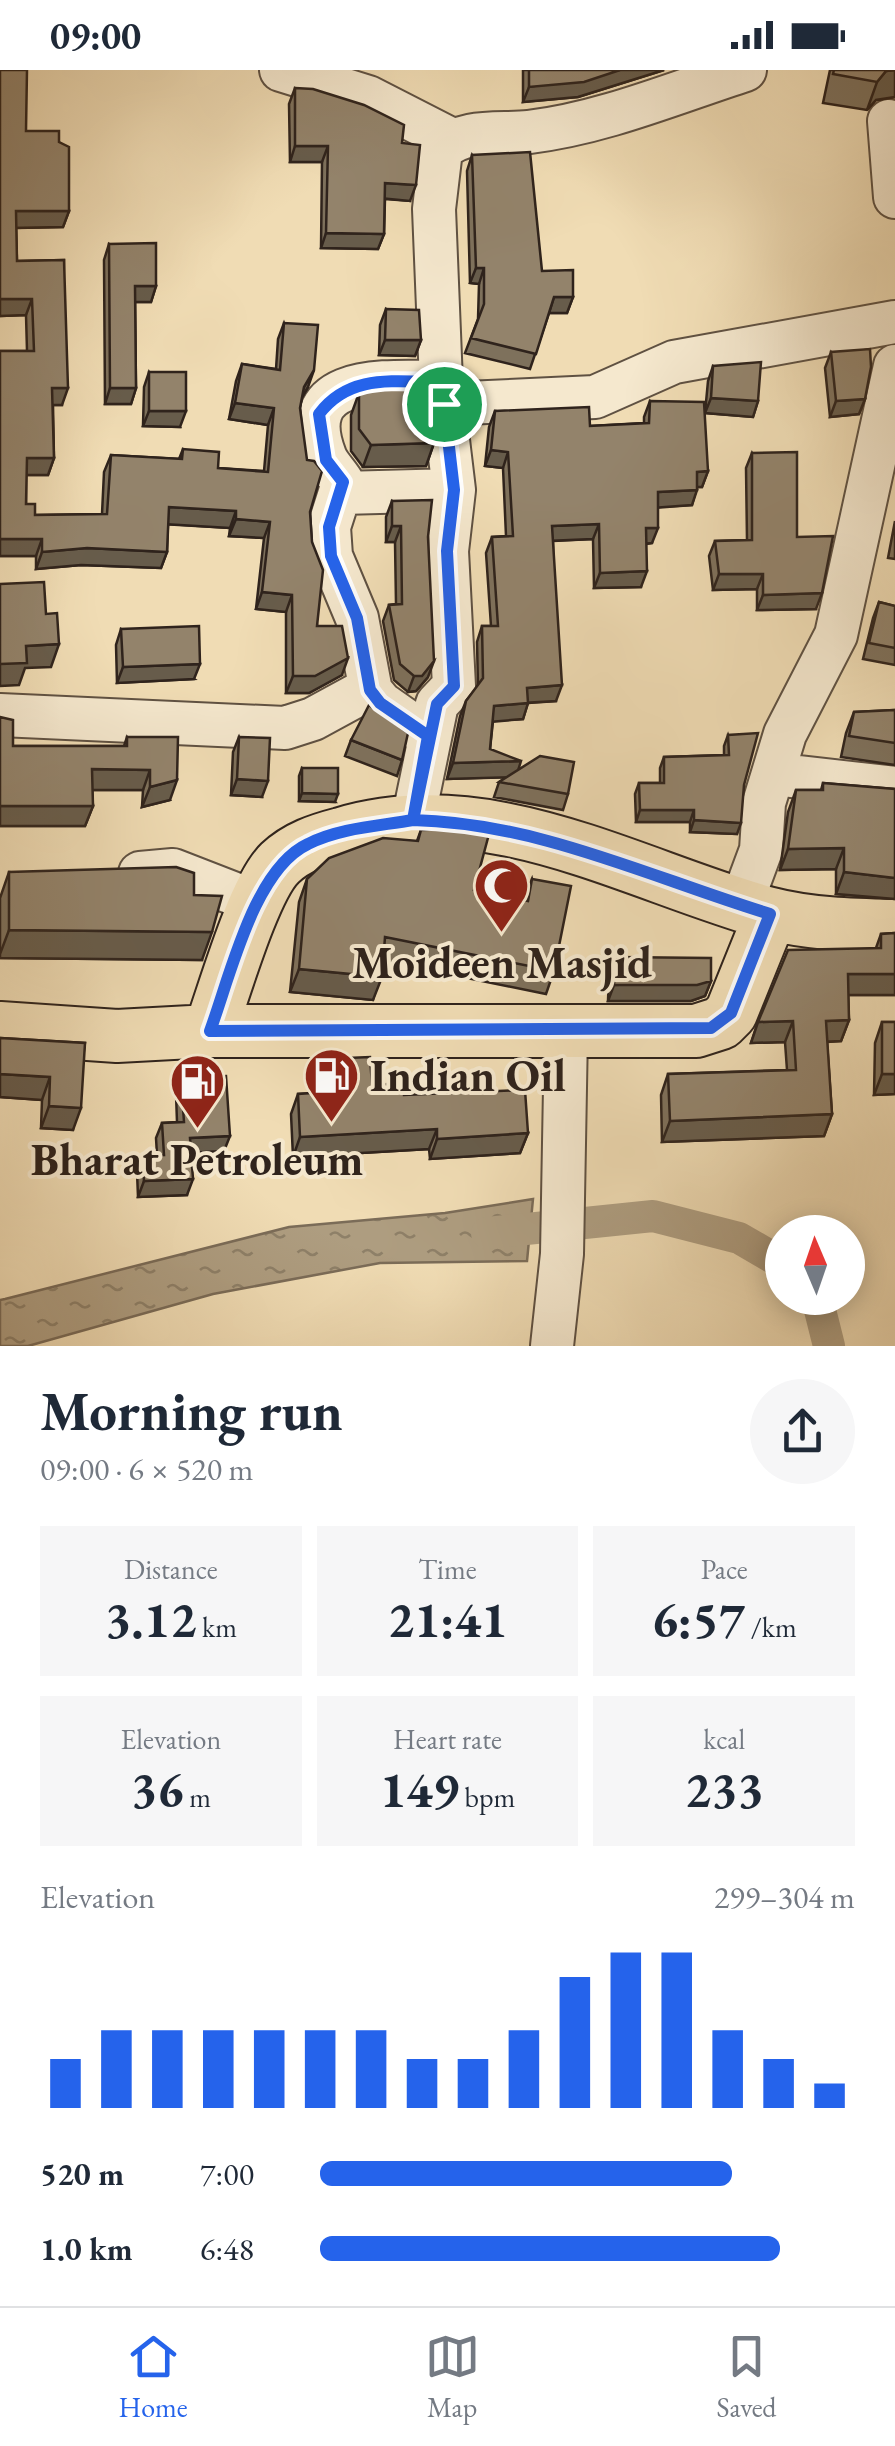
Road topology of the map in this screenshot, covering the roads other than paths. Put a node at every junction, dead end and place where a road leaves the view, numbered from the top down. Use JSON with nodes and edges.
{"nodes":[{"id":1,"x":281,"y":70,"type":"edge"},
{"id":2,"x":744,"y":70,"type":"edge"},
{"id":3,"x":889,"y":121,"type":"dead end"},
{"id":4,"x":452,"y":140,"type":"junction"},
{"id":5,"x":895,"y":196,"type":"edge"},
{"id":6,"x":895,"y":322,"type":"edge"},
{"id":7,"x":895,"y":366,"type":"edge"},
{"id":8,"x":442,"y":393,"type":"junction"},
{"id":9,"x":454,"y":490,"type":"junction"},
{"id":10,"x":342,"y":493,"type":"junction"},
{"id":11,"x":370,"y":688,"type":"junction"},
{"id":12,"x":0,"y":715,"type":"edge"},
{"id":13,"x":428,"y":736,"type":"junction"},
{"id":14,"x":773,"y":774,"type":"junction"},
{"id":15,"x":895,"y":788,"type":"edge"},
{"id":16,"x":413,"y":820,"type":"junction"},
{"id":17,"x":108,"y":874,"type":"edge"},
{"id":18,"x":258,"y":902,"type":"junction"},
{"id":19,"x":756,"y":909,"type":"junction"},
{"id":20,"x":895,"y":926,"type":"edge"},
{"id":21,"x":0,"y":1028,"type":"edge"},
{"id":22,"x":210,"y":1031,"type":"junction"},
{"id":23,"x":566,"y":1032,"type":"junction"},
{"id":24,"x":552,"y":1346,"type":"edge"}],
"edges":[{"from":1,"to":4,"type":"street"},
{"from":2,"to":4,"type":"street"},
{"from":3,"to":5,"type":"street"},
{"from":4,"to":8,"type":"street"},
{"from":6,"to":8,"type":"street"},
{"from":7,"to":14,"type":"street"},
{"from":8,"to":9,"type":"street"},
{"from":8,"to":10,"type":"street"},
{"from":9,"to":10,"type":"street"},
{"from":9,"to":13,"type":"street"},
{"from":10,"to":11,"type":"street"},
{"from":11,"to":12,"type":"street"},
{"from":11,"to":13,"type":"street"},
{"from":13,"to":16,"type":"street"},
{"from":14,"to":15,"type":"street"},
{"from":14,"to":19,"type":"street"},
{"from":16,"to":18,"type":"main road"},
{"from":16,"to":19,"type":"main road"},
{"from":17,"to":18,"type":"street"},
{"from":18,"to":22,"type":"main road"},
{"from":19,"to":20,"type":"main road"},
{"from":19,"to":23,"type":"main road"},
{"from":21,"to":22,"type":"main road"},
{"from":22,"to":23,"type":"main road"},
{"from":23,"to":24,"type":"street"}]}
